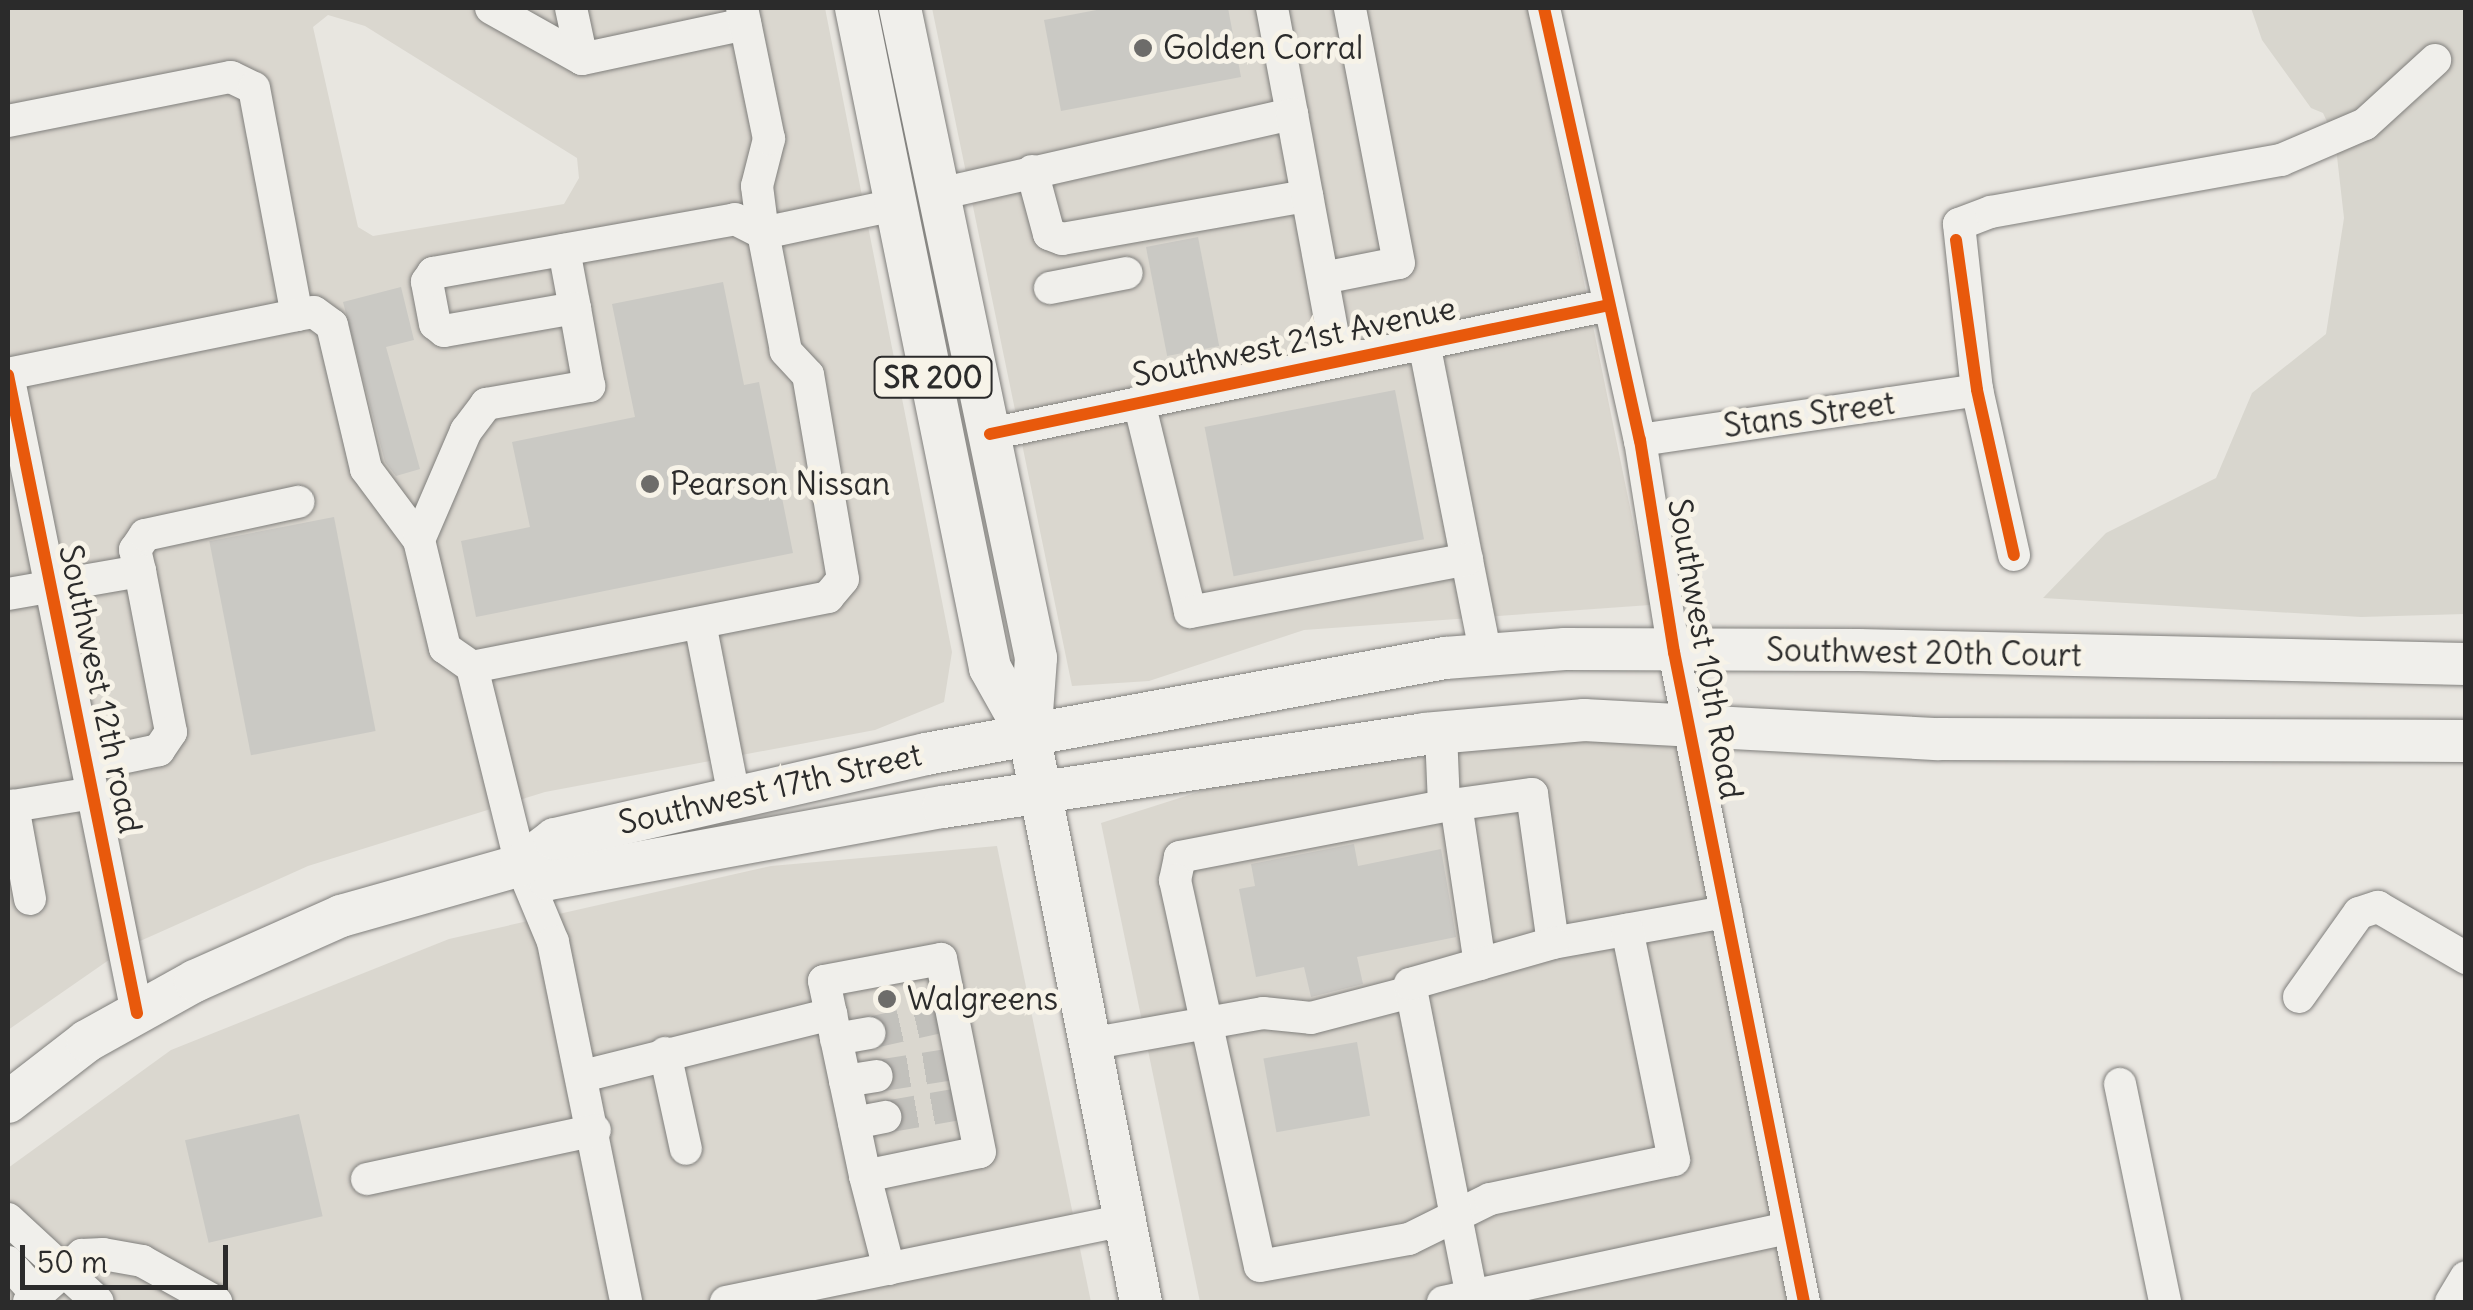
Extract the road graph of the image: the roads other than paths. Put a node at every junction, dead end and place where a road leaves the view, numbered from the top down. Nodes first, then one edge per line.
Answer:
1 (491, 8) edge
2 (570, 8) edge
3 (856, 8) edge
4 (900, 8) edge
5 (1272, 8) edge
6 (1350, 8) edge
7 (1544, 8) edge
8 (743, 16) edge
9 (582, 59) junction
10 (2435, 60) dead end
11 (1292, 114) junction
12 (8, 121) edge
13 (1032, 171) junction
14 (1308, 196) junction
15 (919, 199) junction
16 (763, 233) junction
17 (564, 250) junction
18 (1127, 273) dead end
19 (1323, 278) junction
20 (1050, 288) dead end
21 (1609, 305) junction
22 (575, 308) junction
23 (297, 315) junction
24 (1424, 343) junction
25 (1338, 361) junction
26 (8, 375) edge
27 (1977, 390) junction
28 (1139, 402) junction
29 (990, 434) junction
30 (1640, 440) junction
31 (298, 502) dead end
32 (419, 540) junction
33 (2014, 555) dead end
34 (1467, 559) junction
35 (140, 572) junction
36 (51, 586) junction
37 (8, 594) edge
38 (700, 622) junction
39 (1674, 652) junction
40 (1486, 655) junction
41 (2466, 664) edge
42 (472, 666) junction
43 (1689, 727) junction
44 (1440, 733) junction
45 (1030, 739) junction
46 (2466, 741) edge
47 (90, 779) junction
48 (10, 794) edge
49 (1039, 795) junction
50 (734, 796) junction
51 (1450, 805) junction
52 (521, 865) junction
53 (30, 899) dead end
54 (1726, 912) junction
55 (1627, 930) junction
56 (1554, 943) junction
57 (2466, 958) edge
58 (1480, 964) junction
59 (1412, 992) junction
60 (2299, 997) dead end
61 (137, 1013) junction
62 (1211, 1022) junction
63 (833, 1027) junction
64 (869, 1032) tunnel mouth
65 (1089, 1044) junction
66 (665, 1053) junction
67 (583, 1076) junction
68 (2120, 1084) dead end
69 (8, 1102) edge
70 (595, 1130) junction
71 (686, 1149) dead end
72 (865, 1176) junction
73 (367, 1179) dead end
74 (1456, 1218) junction
75 (8, 1220) edge
76 (1124, 1220) junction
77 (1789, 1228) junction
78 (8, 1262) edge
79 (889, 1269) junction
80 (2466, 1277) edge
81 (42, 1291) edge
82 (1456, 1300) edge
83 (98, 1302) edge
84 (216, 1302) edge
85 (626, 1302) edge
86 (726, 1302) edge
87 (1141, 1302) edge
88 (1804, 1302) edge
89 (2165, 1302) edge
90 (2451, 1302) edge

1 - 9 street
2 - 9 street
3 - 15 main road, SR 200
4 - 15 main road, SR 200
5 - 11 street
6 - 19 street
7 - 21 street, Southwest 10th Road
8 - 9 street
8 - 16 street
10 - 27 street
11 - 13 street
11 - 14 street
12 - 23 street
13 - 14 street
13 - 15 street
14 - 19 street
15 - 16 street
15 - 29 main road, SR 200
15 - 45 main road, SR 200
16 - 17 street
16 - 38 street
17 - 22 street
17 - 22 street
18 - 20 street
19 - 25 street
21 - 24 street, Southwest 21st Avenue
21 - 30 street, Southwest 10th Road
22 - 32 street
23 - 26 street
23 - 32 street
24 - 25 street, Southwest 21st Avenue
24 - 34 street
25 - 28 street, Southwest 21st Avenue
26 - 36 street, Southwest 12th road
27 - 30 street, Stans Street
27 - 33 street
28 - 29 street, Southwest 21st Avenue
28 - 34 street
29 - 45 main road, SR 200
30 - 39 street, Southwest 10th Road
31 - 35 street
32 - 42 street
34 - 40 street
35 - 36 street
35 - 47 street
36 - 37 street
36 - 47 street, Southwest 12th road
38 - 42 street
38 - 50 street
39 - 40 main road, Southwest 20th Court
39 - 41 main road, Southwest 20th Court
39 - 43 street, Southwest 10th Road
40 - 45 main road, Southwest 20th Court
42 - 52 street
43 - 44 main road
43 - 46 main road
43 - 54 street, Southwest 10th Road
44 - 49 main road
44 - 51 street
45 - 49 main road, SR 200
45 - 50 main road, Southwest 17th Street
47 - 48 street
47 - 61 street, Southwest 12th road
48 - 53 street
49 - 52 main road, Southwest 17th Street
49 - 65 main road, SR 200
50 - 52 main road, Southwest 17th Street
51 - 56 street
51 - 58 street
51 - 62 street
52 - 61 main road, Southwest 17th Street
52 - 67 street
54 - 55 street
54 - 77 street, Southwest 10th Road
55 - 56 street
55 - 74 street
56 - 58 street
57 - 60 street
58 - 59 street
59 - 62 street
59 - 74 street
61 - 69 main road, Southwest 17th Street
62 - 65 street
62 - 74 street
63 - 64 street
63 - 66 street
63 - 72 street
63 - 72 street
65 - 76 main road, SR 200
66 - 67 street
66 - 71 street
67 - 70 street
68 - 89 street
70 - 73 street
70 - 85 street
72 - 79 street
74 - 82 street
75 - 81 street
76 - 79 street
76 - 87 main road, SR 200
77 - 82 street
77 - 88 street, Southwest 10th Road
78 - 81 street
79 - 86 street
80 - 90 street
81 - 83 street
81 - 84 street

